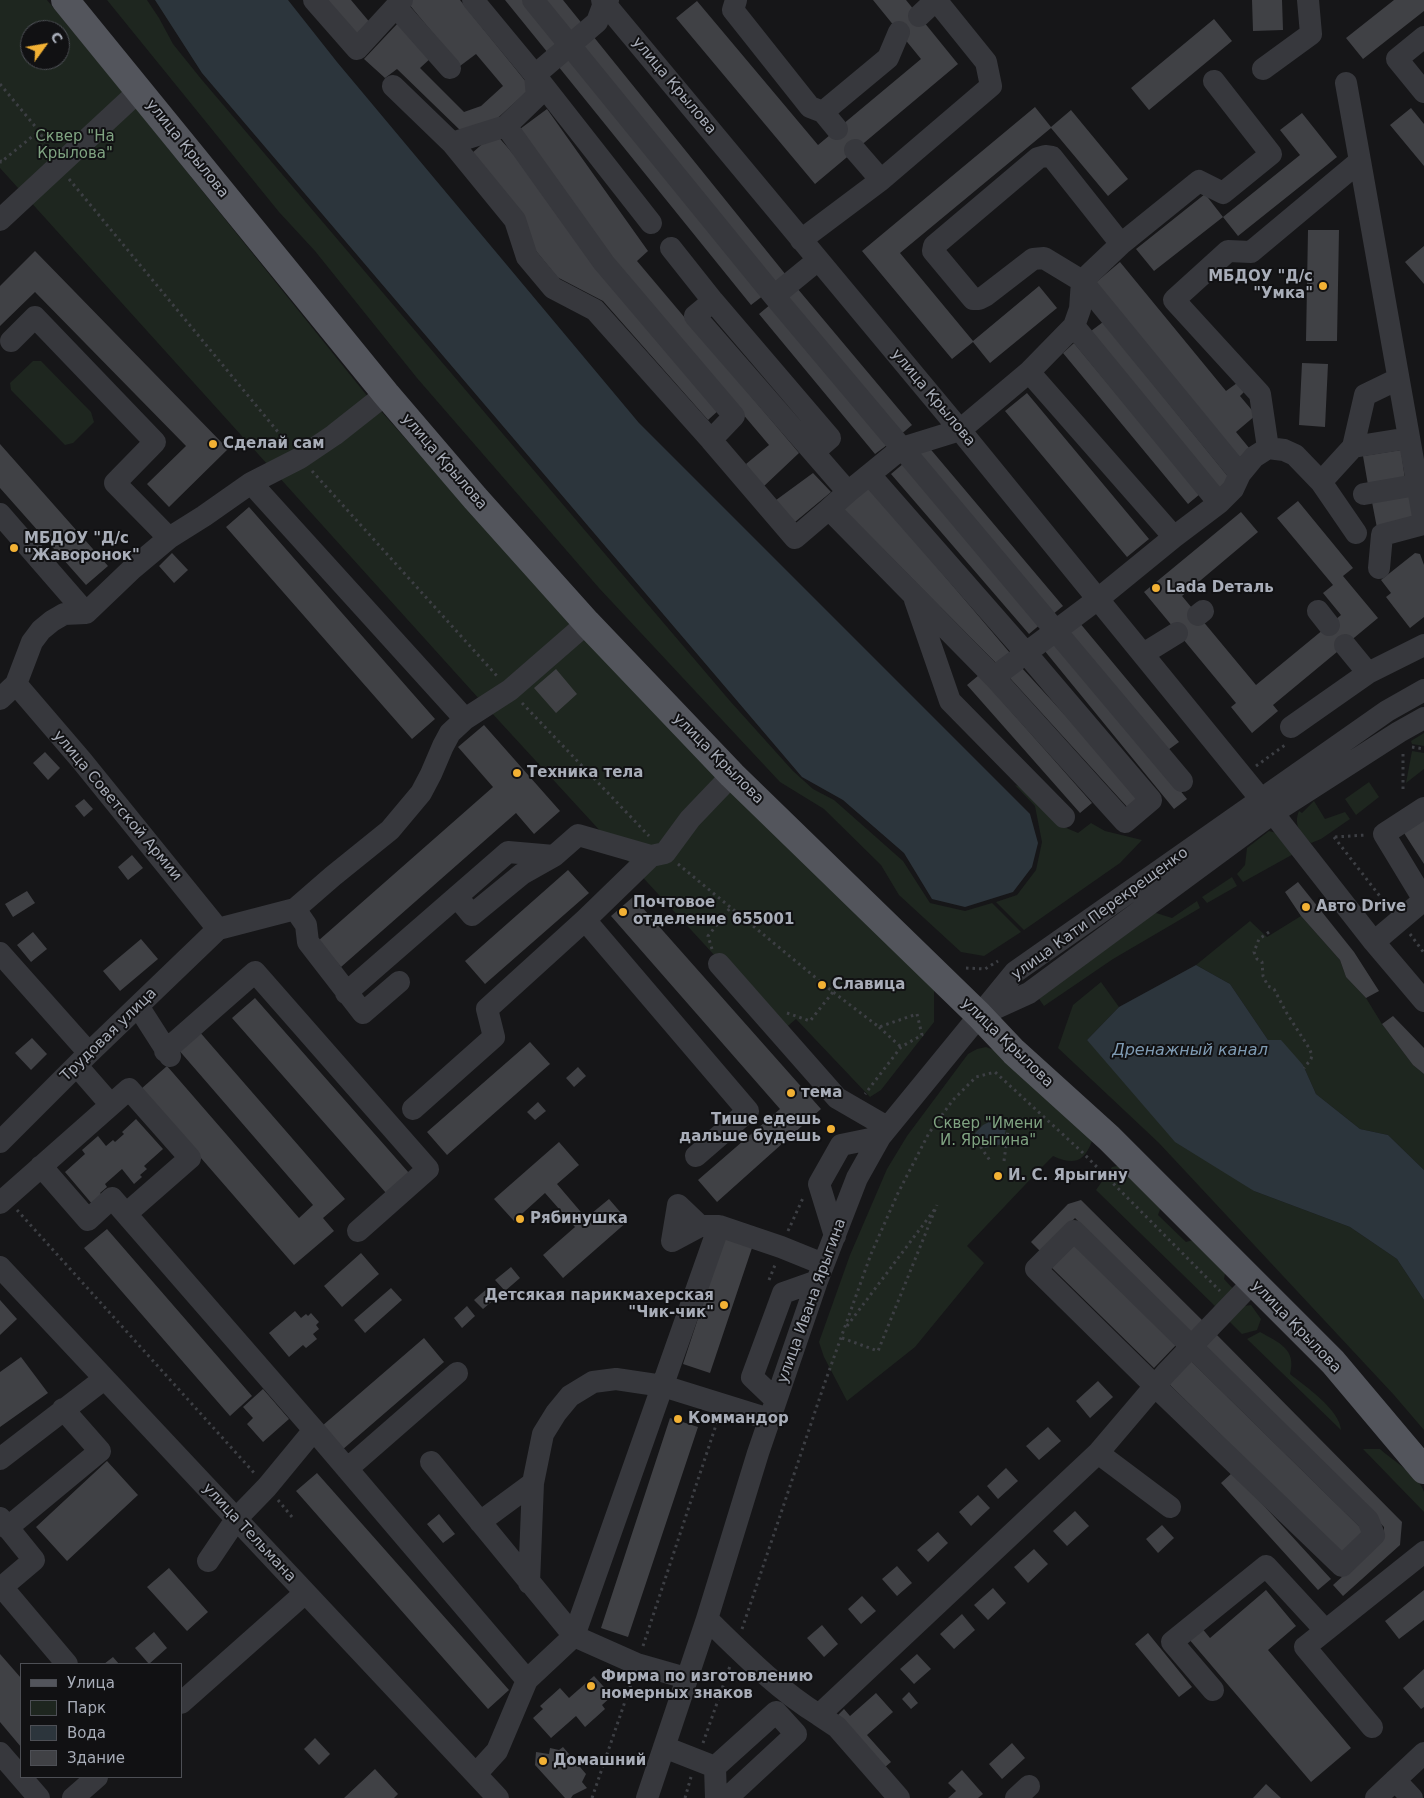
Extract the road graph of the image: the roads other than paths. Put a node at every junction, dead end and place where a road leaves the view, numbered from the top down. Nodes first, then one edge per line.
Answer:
1 (65, 0) edge
2 (314, 0) edge
3 (473, 0) edge
4 (533, 0) edge
5 (736, 0) edge
6 (936, 0) edge
7 (1308, 0) edge
8 (605, 1) edge
9 (399, 3) edge
10 (919, 16) dead end
11 (899, 32) dead end
12 (1424, 37) edge
13 (570, 46) junction
14 (450, 68) dead end
15 (1263, 69) dead end
16 (535, 75) junction
17 (1214, 81) dead end
18 (1346, 83) dead end
19 (393, 86) dead end
20 (140, 90) junction
21 (1424, 92) edge
22 (506, 126) junction
23 (452, 143) junction
24 (855, 150) dead end
25 (1360, 161) junction
26 (881, 180) junction
27 (0, 220) edge
28 (651, 223) dead end
29 (801, 240) junction
30 (1121, 244) junction
31 (671, 248) dead end
32 (818, 260) junction
33 (1082, 281) junction
34 (774, 296) junction
35 (1074, 326) junction
36 (11, 341) dead end
37 (1029, 372) junction
38 (1398, 379) junction
39 (386, 394) junction
40 (960, 430) junction
41 (1409, 438) junction
42 (711, 440) junction
43 (1353, 447) junction
44 (902, 448) junction
45 (1268, 448) junction
46 (1240, 474) junction
47 (870, 475) junction
48 (1321, 482) junction
49 (251, 483) junction
50 (1416, 485) junction
51 (848, 492) junction
52 (1364, 494) dead end
53 (1219, 503) junction
54 (829, 509) junction
55 (0, 514) edge
56 (1424, 523) edge
57 (1356, 533) dead end
58 (1174, 537) junction
59 (169, 538) junction
60 (1379, 568) dead end
61 (913, 594) junction
62 (1098, 599) junction
63 (86, 612) junction
64 (587, 623) junction
65 (1055, 630) junction
66 (1177, 633) dead end
67 (1345, 645) dead end
68 (1424, 645) edge
69 (1026, 652) junction
70 (1143, 654) junction
71 (1368, 674) junction
72 (994, 677) junction
73 (16, 684) junction
74 (1424, 690) edge
75 (0, 700) edge
76 (1424, 718) edge
77 (465, 719) junction
78 (1291, 728) dead end
79 (732, 775) junction
80 (1182, 781) dead end
81 (1267, 806) junction
82 (1424, 808) edge
83 (1064, 817) dead end
84 (658, 854) junction
85 (295, 909) junction
86 (584, 920) junction
87 (218, 929) junction
88 (1374, 942) junction
89 (0, 953) edge
90 (719, 964) dead end
91 (400, 982) dead end
92 (346, 993) junction
93 (1424, 1001) edge
94 (138, 1006) junction
95 (979, 1015) junction
96 (83, 1059) junction
97 (111, 1105) junction
98 (414, 1110) dead end
99 (883, 1132) junction
100 (0, 1142) edge
101 (696, 1156) dead end
102 (41, 1166) junction
103 (3, 1200) edge
104 (126, 1214) junction
105 (358, 1230) dead end
106 (834, 1236) junction
107 (0, 1267) edge
108 (820, 1272) junction
109 (1254, 1282) junction
110 (1192, 1346) junction
111 (457, 1373) dead end
112 (104, 1379) junction
113 (663, 1386) junction
114 (1155, 1386) junction
115 (63, 1409) junction
116 (773, 1409) junction
117 (314, 1430) junction
118 (1098, 1453) junction
119 (0, 1459) edge
120 (431, 1462) dead end
121 (347, 1469) junction
122 (1424, 1470) edge
123 (533, 1483) junction
124 (1170, 1507) dead end
125 (237, 1518) junction
126 (480, 1522) junction
127 (4, 1523) edge
128 (1424, 1552) edge
129 (208, 1561) dead end
130 (529, 1583) junction
131 (305, 1593) junction
132 (707, 1619) junction
133 (1325, 1630) junction
134 (574, 1636) junction
135 (66, 1663) edge
136 (686, 1678) junction
137 (527, 1680) junction
138 (1213, 1690) dead end
139 (182, 1702) edge
140 (819, 1715) junction
141 (1372, 1727) dead end
142 (664, 1747) junction
143 (1424, 1752) edge
144 (0, 1753) edge
145 (706, 1763) junction
146 (476, 1774) junction
147 (20, 1776) edge
148 (22, 1778) edge
149 (96, 1778) edge
150 (1395, 1780) junction
151 (39, 1798) edge
152 (73, 1798) edge
153 (498, 1798) edge
154 (647, 1798) edge
155 (716, 1798) edge
156 (727, 1798) edge
157 (899, 1798) edge
158 (1376, 1798) edge
159 (1412, 1798) edge

1 - 20 main road, улица Крылова
2 - 9 street
3 - 16 street
4 - 13 street
5 - 11 street
6 - 10 street
6 - 26 street
7 - 15 street
8 - 13 street
8 - 29 street, улица Крылова
9 - 14 street
12 - 21 street
13 - 16 street
13 - 34 street
16 - 22 street
16 - 28 street
17 - 30 street
18 - 25 street
19 - 23 street
20 - 27 street
20 - 39 main road, улица Крылова
22 - 23 street
22 - 42 street
23 - 42 street
24 - 26 street
25 - 38 street
25 - 45 street
26 - 29 street
29 - 32 street, улица Крылова
30 - 33 street
30 - 33 street
31 - 51 street
32 - 34 street
32 - 40 street, улица Крылова
33 - 35 street
33 - 46 street
34 - 44 street
35 - 37 street
35 - 53 street
36 - 59 street
37 - 40 street
37 - 58 street
38 - 41 street
38 - 43 street
39 - 49 street
39 - 64 main road, улица Крылова
40 - 44 street
40 - 62 street, улица Крылова
41 - 43 street
41 - 50 street
42 - 54 street
43 - 48 street
44 - 47 street
44 - 65 street
45 - 46 street
45 - 48 street
46 - 53 street
47 - 51 street
47 - 69 street
48 - 57 street
49 - 59 street
49 - 77 street
50 - 52 street
50 - 56 street
51 - 54 street
53 - 58 street
54 - 61 street
55 - 63 street
56 - 60 street
58 - 62 street
59 - 63 street
61 - 72 street
61 - 83 street
62 - 65 street
62 - 70 street, улица Крылова
63 - 73 street
64 - 77 street
64 - 79 main road, улица Крылова
65 - 69 street
65 - 80 street
66 - 70 street
67 - 71 street
68 - 71 street
69 - 72 street
69 - 72 street
70 - 81 street, улица Крылова
71 - 78 street
73 - 75 street
73 - 87 street, улица Советской Армии
74 - 81 street, улица Кати Перекрещенко
76 - 81 street, улица Кати Перекрещенко
77 - 85 street
79 - 84 street
79 - 95 main road, улица Крылова
81 - 88 street, улица Крылова
81 - 95 street, улица Кати Перекрещенко
82 - 88 street
84 - 86 street
84 - 92 street
85 - 87 street
85 - 92 street
86 - 98 street
86 - 101 street
87 - 94 street, Трудовая улица
88 - 93 street, улица Крылова
89 - 96 street
90 - 99 street
91 - 92 street
94 - 96 street, Трудовая улица
94 - 105 street
95 - 99 street, улица Ивана Ярыгина
95 - 109 main road, улица Крылова
96 - 97 street
96 - 100 street, Трудовая улица
97 - 102 street
97 - 104 street
99 - 106 street, улица Ивана Ярыгина
99 - 106 street
102 - 103 street
102 - 104 street
104 - 117 street
106 - 108 street, улица Ивана Ярыгина
107 - 112 street, улица Тельмана
108 - 113 street
108 - 116 street, улица Ивана Ярыгина
108 - 116 street
109 - 110 street
109 - 122 main road, улица Крылова
110 - 114 street
110 - 114 street
110 - 114 street
111 - 121 street
112 - 115 street
112 - 125 street, улица Тельмана
113 - 116 street
113 - 123 street
113 - 134 street
114 - 118 street
115 - 119 street
115 - 127 street
116 - 132 street, улица Ивана Ярыгина
117 - 121 street
117 - 125 street
118 - 124 street
118 - 140 street
120 - 126 street
121 - 137 street
123 - 126 street
123 - 130 street
125 - 129 street
125 - 131 street, улица Тельмана
126 - 130 street
127 - 135 street
128 - 133 street
130 - 134 street
131 - 139 street
131 - 146 street, улица Тельмана
132 - 136 street, улица Ивана Ярыгина
132 - 140 street
133 - 138 street
133 - 141 street
134 - 136 street
134 - 137 street
136 - 142 street, улица Ивана Ярыгина
137 - 146 street
140 - 157 street
142 - 145 street
142 - 154 street, улица Ивана Ярыгина
143 - 150 street
144 - 147 street
145 - 155 street
145 - 156 street
146 - 153 street, улица Тельмана
148 - 151 street
149 - 152 street
150 - 158 street
150 - 159 street

